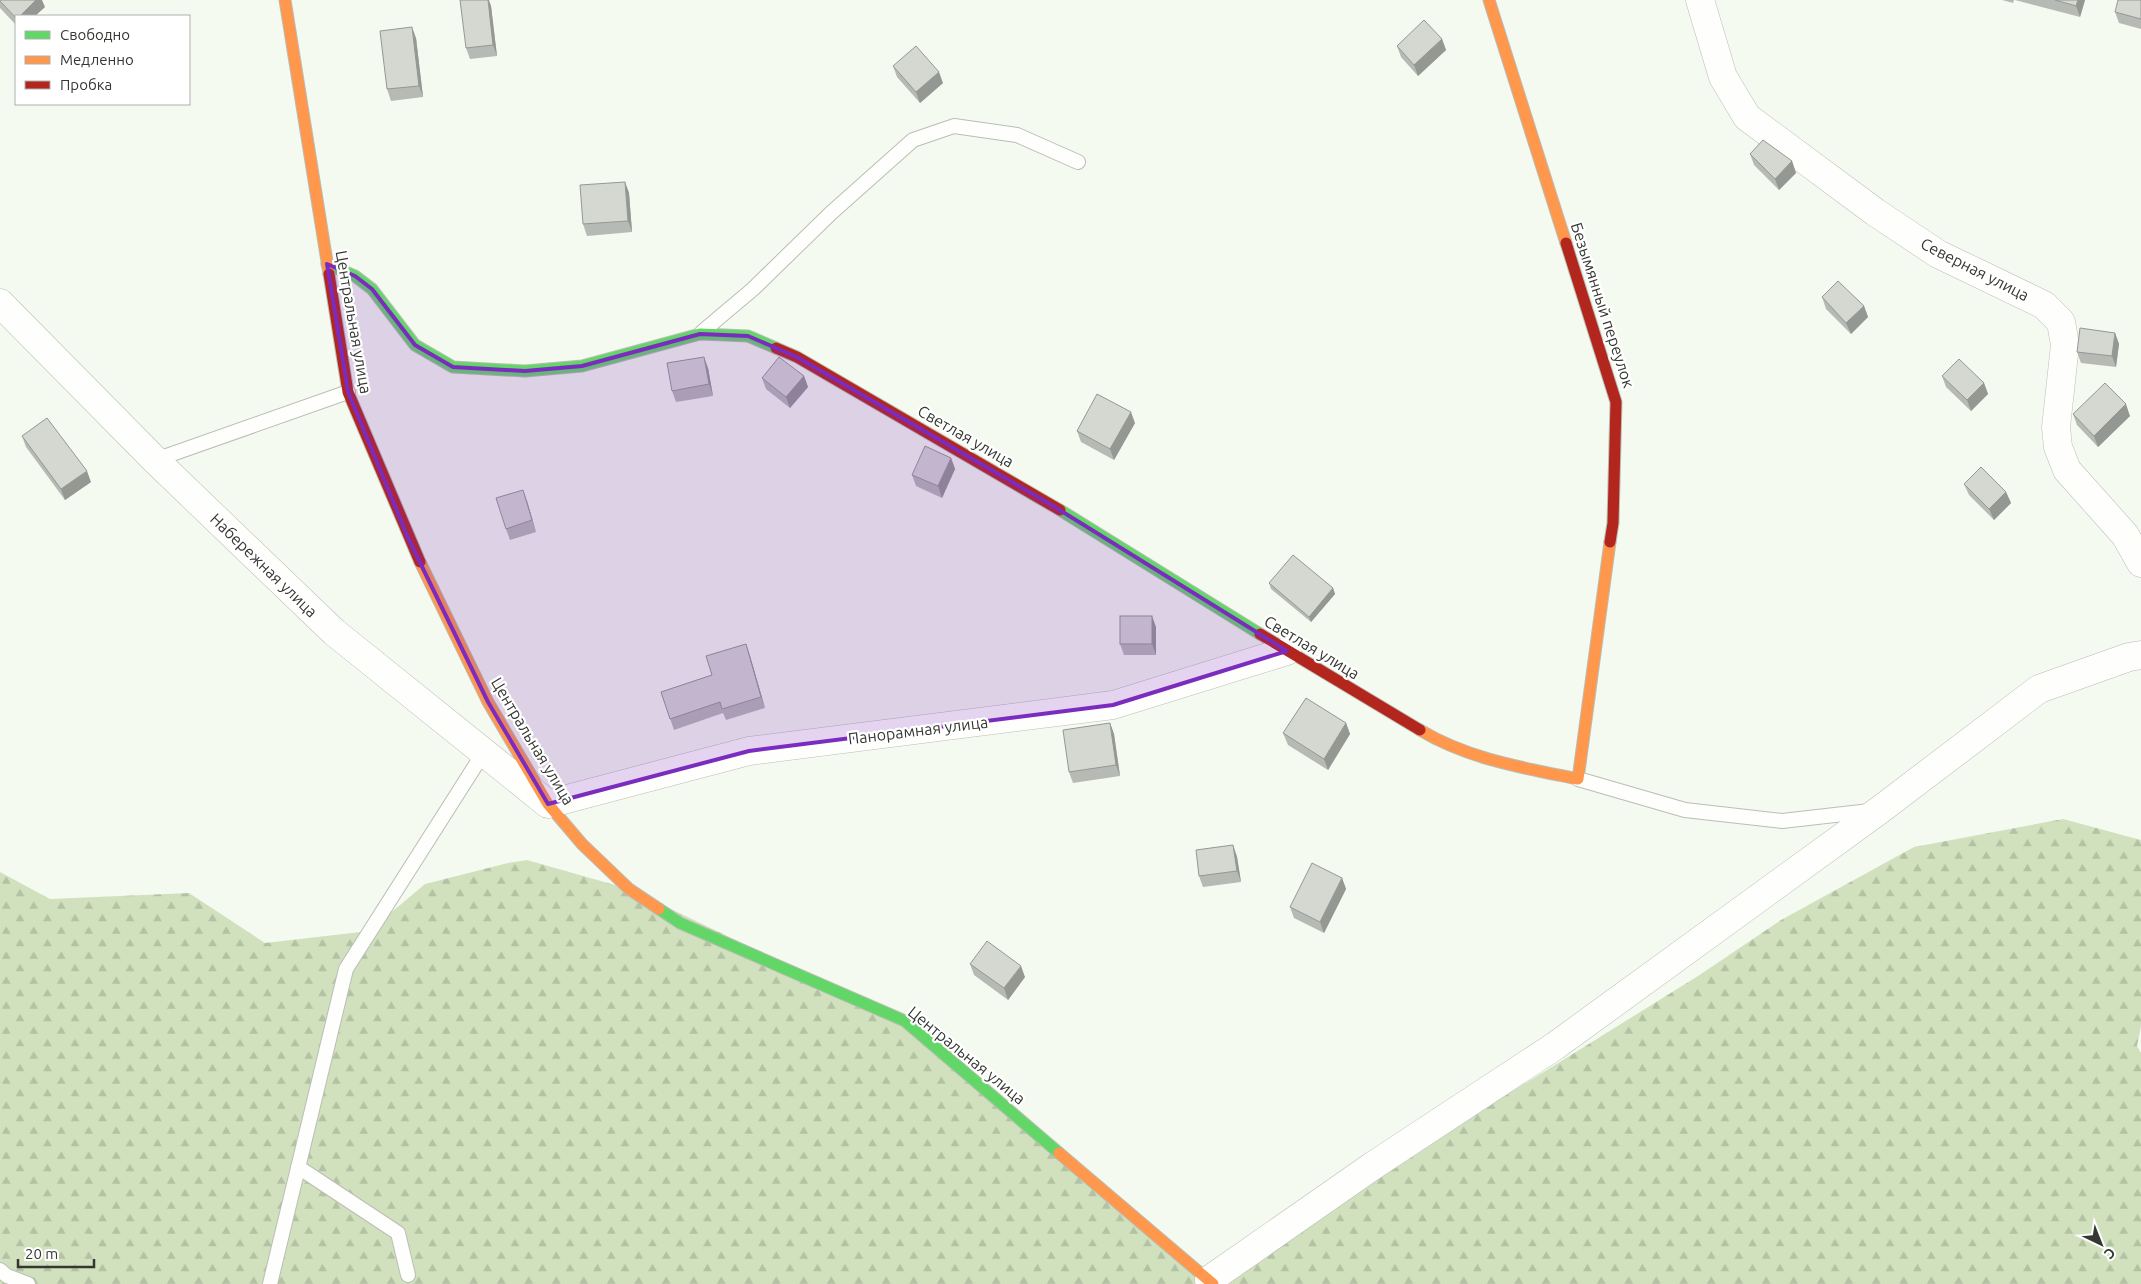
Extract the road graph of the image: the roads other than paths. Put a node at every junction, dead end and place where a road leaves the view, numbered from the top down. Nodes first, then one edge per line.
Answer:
1 (285, 0) edge
2 (1489, 0) edge
3 (1700, 0) edge
4 (1078, 162) dead end
5 (327, 264) junction
6 (0, 303) edge
7 (700, 334) junction
8 (348, 392) junction
9 (155, 460) junction
10 (2141, 563) edge
11 (1287, 651) junction
12 (2141, 655) edge
13 (484, 752) junction
14 (1578, 779) junction
15 (548, 804) junction
16 (1880, 809) junction
17 (298, 1167) junction
18 (0, 1270) edge
19 (408, 1274) dead end
20 (1211, 1282) edge
21 (28, 1284) edge
22 (270, 1284) edge

1 - 5 street, Центральная улица
2 - 14 street, Безымянный переулок
3 - 10 street, Северная улица
4 - 7 lane
5 - 7 street, Светлая улица
5 - 8 street, Центральная улица
6 - 9 street, Набережная улица
7 - 11 street, Светлая улица
8 - 9 lane
8 - 15 street, Центральная улица
9 - 13 street, Набережная улица
11 - 14 street, Светлая улица
11 - 15 street, Панорамная улица
12 - 16 street
13 - 15 street, Набережная улица
13 - 17 lane
14 - 16 lane
15 - 20 street, Центральная улица
16 - 20 street
17 - 19 lane
17 - 22 lane
18 - 21 lane

